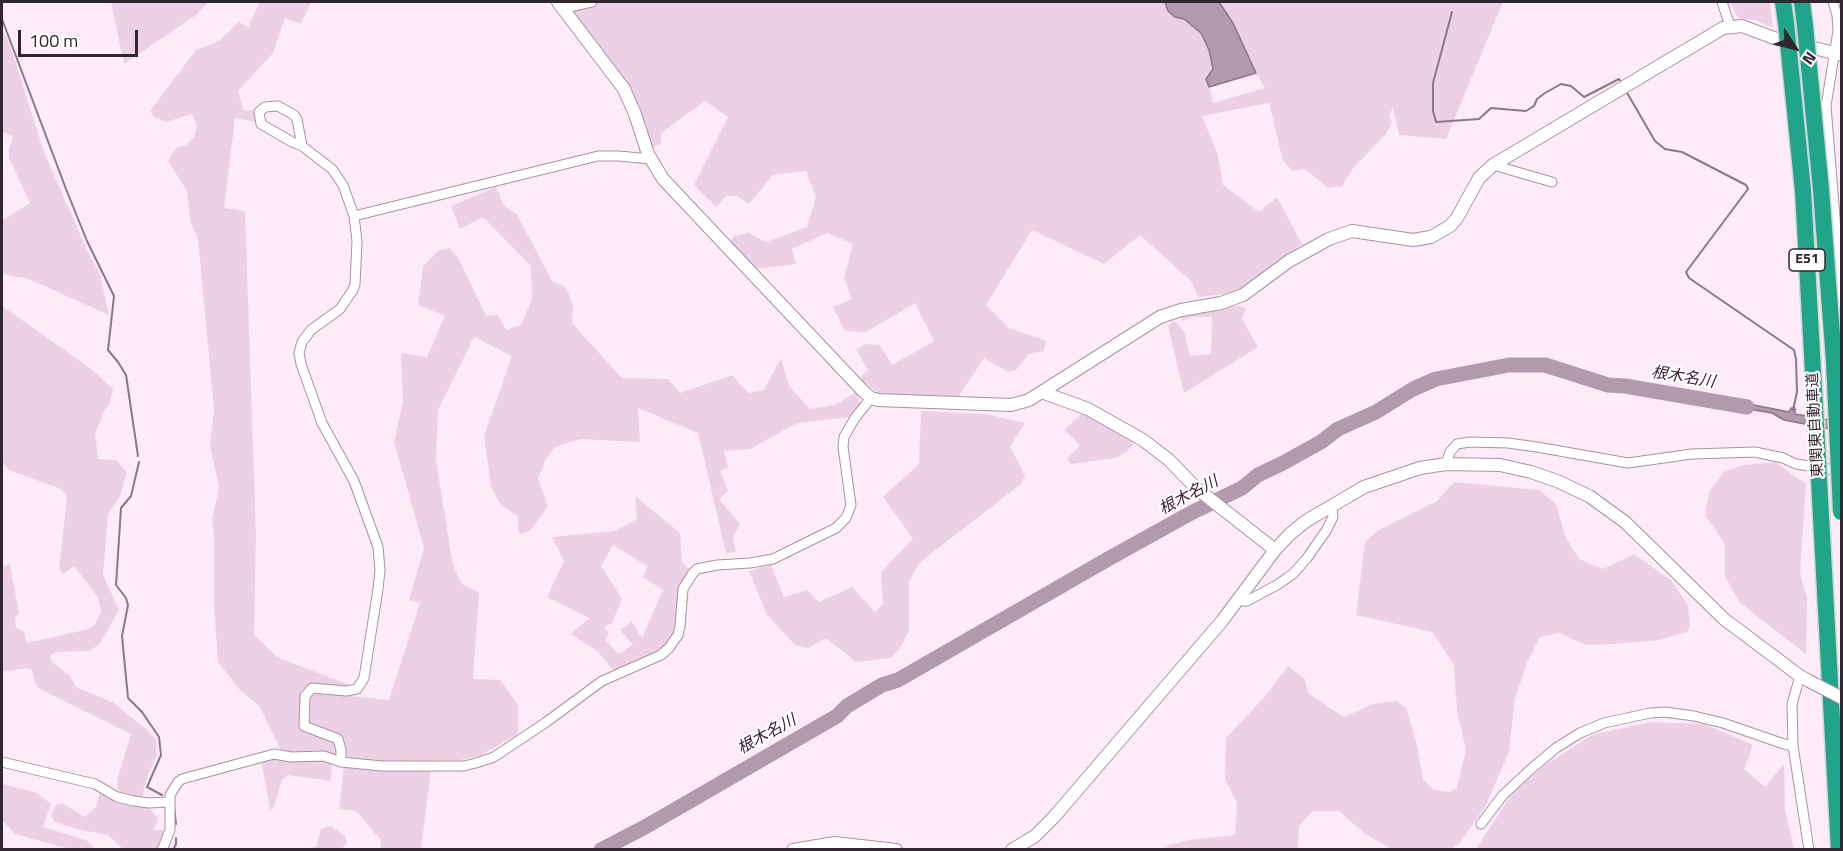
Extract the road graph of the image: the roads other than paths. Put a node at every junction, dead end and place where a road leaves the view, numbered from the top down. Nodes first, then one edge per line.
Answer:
1 (592, 2) edge
2 (1722, 2) edge
3 (1784, 2) edge
4 (1802, 2) edge
5 (1833, 2) edge
6 (561, 5) edge
7 (1730, 26) junction
8 (1838, 54) edge
9 (302, 146) junction
10 (650, 159) junction
11 (1493, 165) junction
12 (1552, 183) dead end
13 (354, 216) junction
14 (1842, 304) edge
15 (1044, 393) junction
16 (871, 398) junction
17 (1446, 464) junction
18 (1842, 471) edge
19 (1332, 506) junction
20 (1842, 512) edge
21 (1275, 550) junction
22 (1238, 601) junction
23 (1804, 678) junction
24 (1842, 698) edge
25 (1793, 746) junction
26 (2, 762) edge
27 (341, 762) junction
28 (168, 802) junction
29 (1481, 824) dead end
30 (162, 849) edge
31 (793, 849) edge
32 (896, 849) edge
33 (1012, 849) edge
34 (1809, 849) edge
35 (1839, 849) edge

1 - 6 street
2 - 7 street
3 - 35 highway, 東関東自動車道 / E51, bridge
4 - 20 highway, 東関東自動車道 / E51, bridge
5 - 8 street
6 - 10 street
7 - 8 street
7 - 11 street
8 - 14 street
9 - 9 street
9 - 13 street
10 - 13 street
10 - 16 street
11 - 12 street
11 - 15 street
13 - 27 street
15 - 16 street
15 - 21 street
16 - 27 street
17 - 18 street
17 - 19 street
17 - 23 street
19 - 21 street
19 - 22 street
21 - 22 street
22 - 33 street
23 - 24 street, bridge
23 - 25 street
25 - 29 street
25 - 34 street
26 - 28 street
27 - 28 street
28 - 30 street
31 - 32 street

